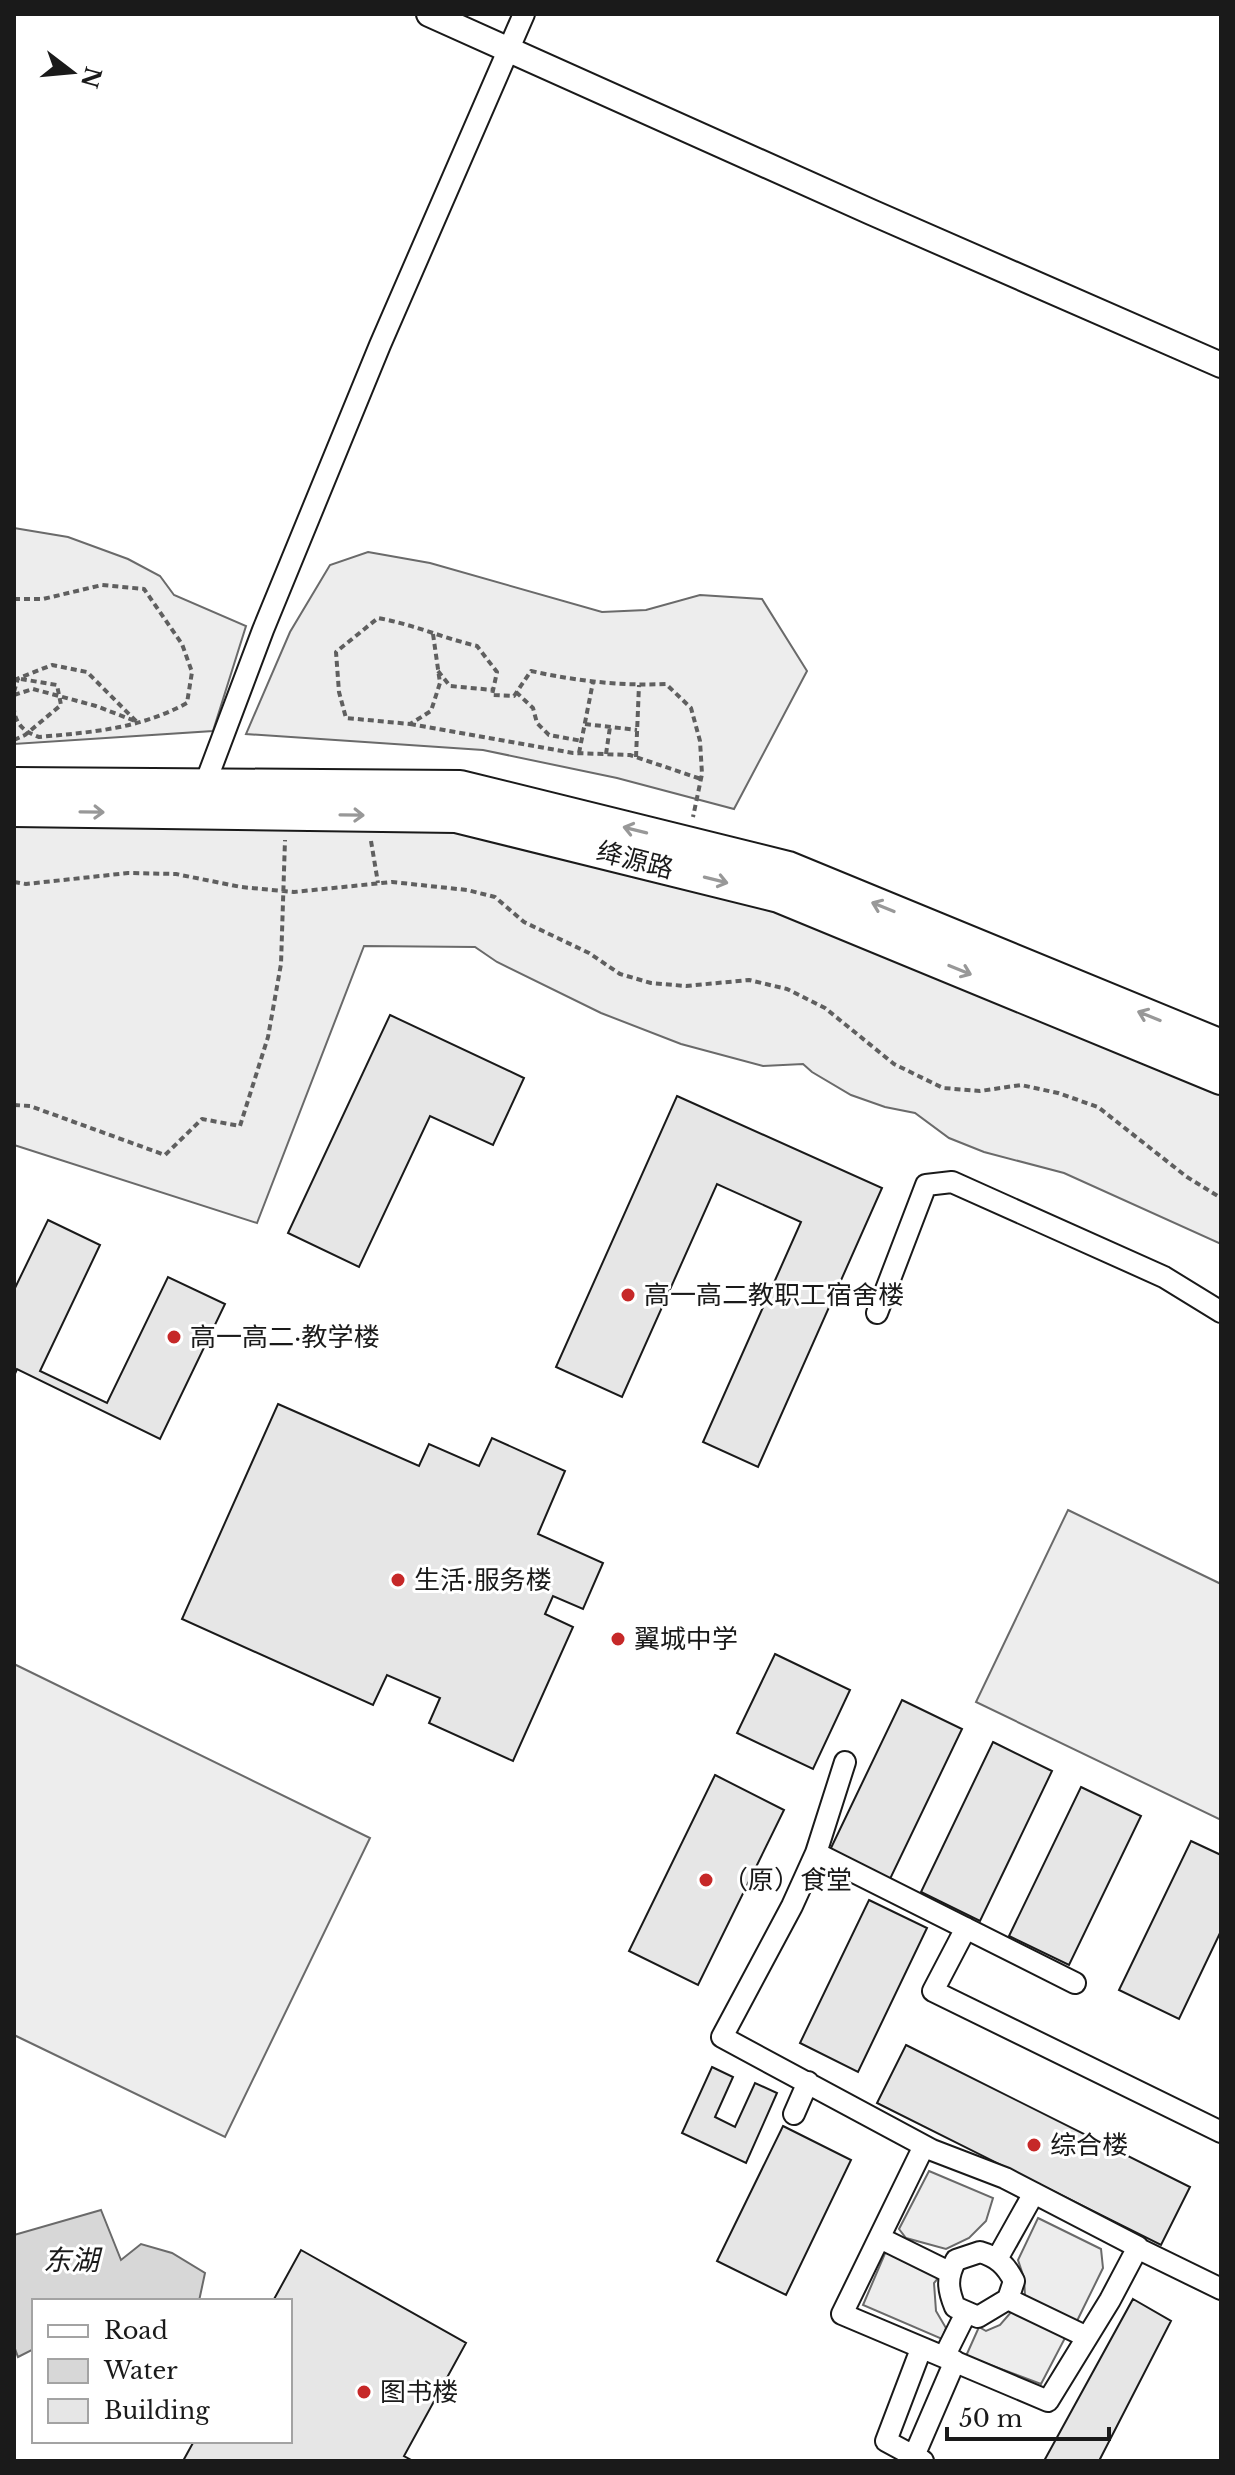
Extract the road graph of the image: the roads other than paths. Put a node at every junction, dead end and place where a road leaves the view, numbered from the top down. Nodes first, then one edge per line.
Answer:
1 (429, 14) edge
2 (524, 14) edge
3 (507, 49) junction
4 (1221, 365) edge
5 (14, 784) edge
6 (205, 784) junction
7 (14, 810) edge
8 (1221, 1046) edge
9 (1221, 1078) edge
10 (1221, 1312) edge
11 (877, 1313) dead end
12 (845, 1762) dead end
13 (816, 1853) junction
14 (966, 1928) junction
15 (1075, 1983) dead end
16 (808, 2082) junction
17 (794, 2114) dead end
18 (1221, 2132) edge
19 (924, 2146) junction
20 (1034, 2193) junction
21 (880, 2238) junction
22 (1137, 2248) junction
23 (997, 2259) junction
24 (949, 2272) junction
25 (1221, 2289) edge
26 (1008, 2299) junction
27 (966, 2313) junction
28 (1087, 2337) junction
29 (921, 2349) junction
30 (950, 2359) junction
31 (918, 2459) edge

1 - 3 street
2 - 3 street
3 - 4 street
3 - 6 street
5 - 6 highway, 绛源路
8 -> 6 highway, 绛源路
7 -> 9 highway, 绛源路
10 - 11 street
12 - 13 street
13 - 14 street
13 - 16 street
14 - 15 street
14 - 18 street
16 - 17 street
16 - 19 street
19 - 20 street
19 - 21 street
20 - 22 street
20 - 23 street
21 - 24 street
21 - 29 street
22 - 25 street
22 - 28 street
23 - 24 street
23 - 26 street
24 - 27 street
26 - 27 street
26 - 28 street
27 - 30 street
28 - 30 street
29 - 30 street
29 - 31 street
30 - 31 street

